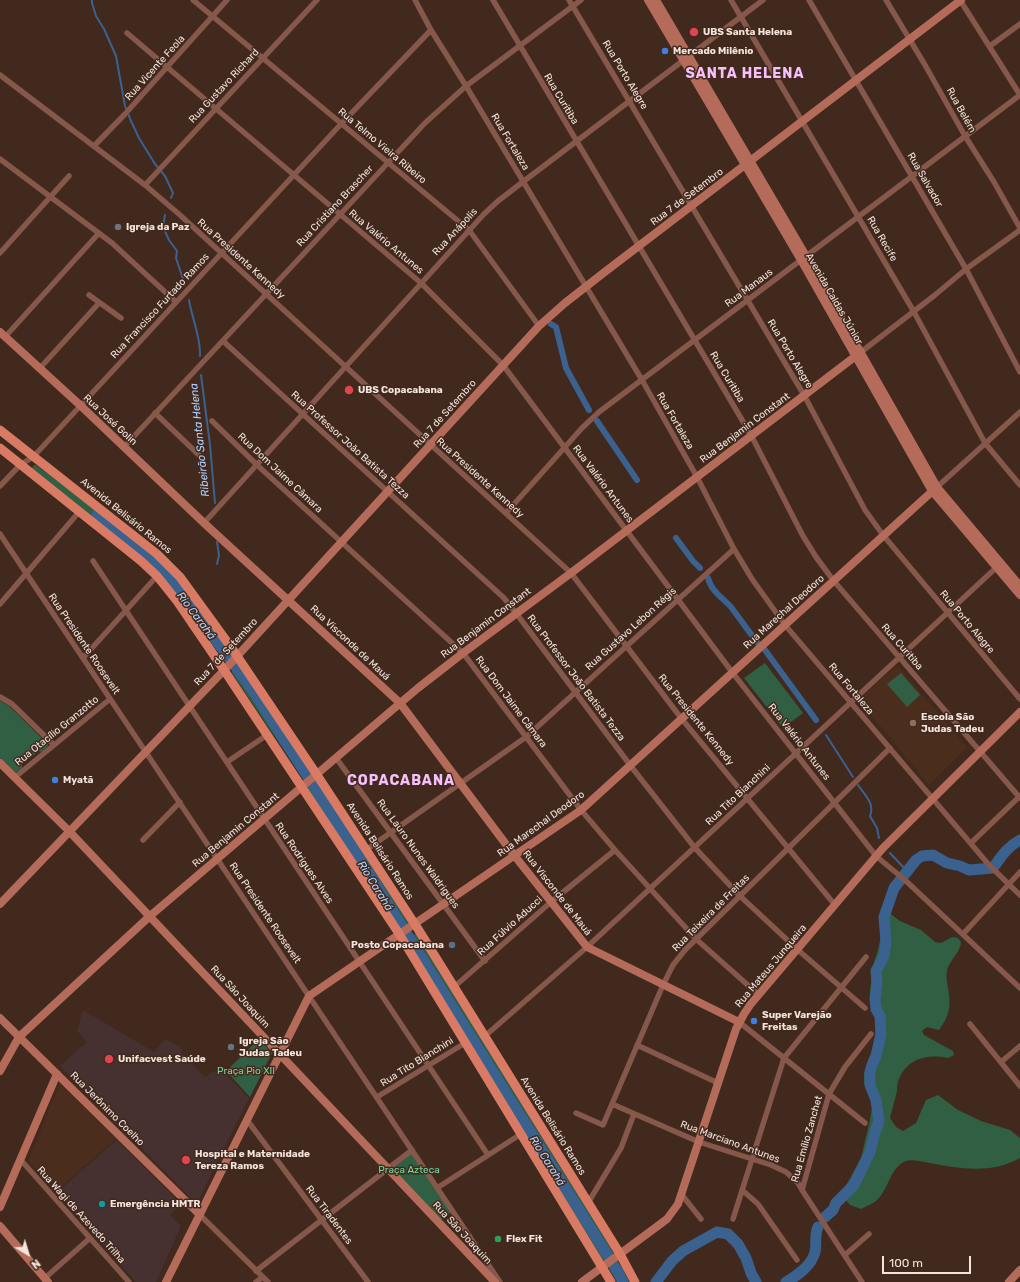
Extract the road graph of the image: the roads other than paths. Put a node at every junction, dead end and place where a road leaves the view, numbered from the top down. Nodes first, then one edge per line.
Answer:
1 (193, 0) edge
2 (227, 0) edge
3 (317, 0) edge
4 (415, 0) edge
5 (492, 0) edge
6 (570, 0) edge
7 (581, 0) edge
8 (648, 0) edge
9 (656, 0) edge
10 (731, 0) edge
11 (762, 0) edge
12 (809, 0) edge
13 (886, 0) edge
14 (961, 0) edge
15 (573, 6) junction
16 (212, 16) junction
17 (741, 16) junction
18 (1020, 24) edge
19 (431, 30) junction
20 (128, 33) dead end
21 (910, 39) junction
22 (520, 46) junction
23 (990, 46) junction
24 (262, 58) junction
25 (686, 58) junction
26 (167, 67) junction
27 (0, 75) edge
28 (856, 80) junction
29 (466, 86) junction
30 (1020, 95) edge
31 (630, 101) junction
32 (215, 108) junction
33 (802, 121) junction
34 (341, 124) junction
35 (965, 136) junction
36 (576, 142) junction
37 (94, 146) junction
38 (0, 159) edge
39 (388, 163) junction
40 (748, 163) junction
41 (293, 175) junction
42 (69, 176) dead end
43 (912, 176) junction
44 (524, 181) junction
45 (145, 185) junction
46 (51, 196) junction
47 (692, 206) junction
48 (340, 214) junction
49 (859, 216) junction
50 (1020, 229) edge
51 (469, 230) junction
52 (99, 233) junction
53 (638, 246) junction
54 (0, 253) edge
55 (221, 253) junction
56 (803, 258) junction
57 (966, 269) junction
58 (421, 283) junction
59 (586, 286) junction
60 (266, 294) junction
61 (89, 295) dead end
62 (748, 300) junction
63 (176, 302) junction
64 (99, 303) junction
65 (914, 312) junction
66 (121, 318) dead end
67 (539, 326) junction
68 (3, 334) edge
69 (695, 340) junction
70 (223, 341) junction
71 (858, 354) junction
72 (502, 365) junction
73 (346, 367) junction
74 (40, 368) junction
75 (1020, 372) edge
76 (642, 380) junction
77 (804, 395) junction
78 (80, 406) junction
79 (1020, 412) edge
80 (155, 413) junction
81 (303, 414) junction
82 (212, 421) dead end
83 (0, 430) edge
84 (751, 435) junction
85 (985, 443) junction
86 (430, 444) junction
87 (124, 447) junction
88 (0, 448) edge
89 (564, 448) junction
90 (33, 457) junction
91 (201, 457) dead end
92 (20, 465) junction
93 (257, 465) junction
94 (697, 477) junction
95 (1020, 485) edge
96 (0, 486) edge
97 (934, 489) junction
98 (388, 491) junction
99 (79, 512) junction
100 (506, 513) junction
101 (204, 523) junction
102 (626, 530) junction
103 (0, 534) edge
104 (883, 535) junction
105 (341, 542) junction
106 (734, 549) junction
107 (93, 561) dead end
108 (999, 565) junction
109 (571, 573) junction
110 (27, 574) junction
111 (157, 576) junction
112 (833, 580) junction
113 (1020, 586) edge
114 (1020, 596) edge
115 (678, 599) junction
116 (288, 600) junction
117 (0, 604) edge
118 (126, 610) junction
119 (516, 613) junction
120 (948, 613) junction
121 (784, 625) junction
122 (626, 646) junction
123 (463, 653) junction
124 (83, 658) junction
125 (899, 658) junction
126 (231, 662) junction
127 (732, 672) junction
128 (575, 692) junction
129 (0, 697) edge
130 (110, 698) junction
131 (1020, 699) edge
132 (851, 702) junction
133 (400, 703) junction
134 (189, 706) junction
135 (1020, 712) edge
136 (682, 718) junction
137 (267, 735) junction
138 (526, 737) junction
139 (54, 745) junction
140 (890, 748) junction
141 (146, 752) junction
142 (980, 752) junction
143 (796, 753) junction
144 (336, 758) junction
145 (227, 762) junction
146 (0, 763) edge
147 (630, 765) junction
148 (316, 776) junction
149 (14, 778) junction
150 (460, 783) junction
151 (304, 786) junction
152 (1020, 797) edge
153 (747, 798) junction
154 (933, 798) junction
155 (180, 802) junction
156 (834, 802) junction
157 (581, 810) junction
158 (264, 819) junction
159 (69, 831) junction
160 (391, 833) junction
161 (143, 840) dead end
162 (971, 843) junction
163 (695, 848) junction
164 (788, 848) junction
165 (366, 850) junction
166 (615, 850) junction
167 (514, 855) junction
168 (876, 856) junction
169 (218, 859) junction
170 (1020, 872) edge
171 (1009, 884) junction
172 (650, 889) junction
173 (740, 896) junction
174 (1020, 896) edge
175 (551, 902) junction
176 (0, 904) edge
177 (443, 904) junction
178 (835, 905) junction
179 (150, 916) junction
180 (413, 925) junction
181 (400, 933) junction
182 (962, 934) junction
183 (696, 939) junction
184 (587, 947) junction
185 (798, 950) junction
186 (866, 957) dead end
187 (485, 960) junction
188 (359, 962) junction
189 (663, 985) junction
190 (1019, 985) edge
191 (454, 987) junction
192 (841, 988) junction
193 (309, 996) junction
194 (758, 996) junction
195 (865, 1008) dead end
196 (0, 1018) edge
197 (739, 1022) junction
198 (970, 1024) dead end
199 (871, 1034) dead end
200 (485, 1036) junction
201 (19, 1037) junction
202 (466, 1043) junction
203 (637, 1045) junction
204 (1020, 1046) edge
205 (280, 1054) junction
206 (784, 1058) junction
207 (1001, 1062) junction
208 (428, 1066) junction
209 (0, 1071) edge
210 (57, 1074) junction
211 (718, 1083) junction
212 (1020, 1086) edge
213 (829, 1094) junction
214 (377, 1097) junction
215 (612, 1104) junction
216 (576, 1113) dead end
217 (634, 1114) junction
218 (247, 1120) junction
219 (865, 1123) dead end
220 (521, 1134) junction
221 (699, 1142) junction
222 (412, 1150) junction
223 (488, 1155) junction
224 (752, 1158) junction
225 (20, 1159) junction
226 (388, 1169) junction
227 (438, 1188) junction
228 (742, 1190) junction
229 (802, 1190) junction
230 (682, 1194) junction
231 (588, 1202) junction
232 (0, 1207) edge
233 (200, 1215) junction
234 (701, 1219) dead end
235 (732, 1219) dead end
236 (322, 1220) junction
237 (0, 1226) edge
238 (869, 1234) dead end
239 (90, 1238) junction
240 (618, 1255) junction
241 (845, 1255) junction
242 (797, 1260) dead end
243 (604, 1265) junction
244 (256, 1270) junction
245 (1020, 1270) edge
246 (263, 1277) junction
247 (46, 1280) edge
248 (129, 1282) edge
249 (166, 1282) edge
250 (256, 1282) edge
251 (268, 1282) edge
252 (368, 1282) edge
253 (495, 1282) edge
254 (500, 1282) edge
255 (582, 1282) edge
256 (612, 1282) edge
257 (635, 1282) edge
258 (862, 1282) edge
259 (1009, 1282) edge

1 - 16 street, Rua Telmo Vieira Ribeiro
2 - 16 street, Rua Vicente Feola
3 - 24 street, Rua Gustavo Richard
4 - 19 street, Rua Fortaleza
5 - 22 street, Rua Curitiba
6 - 15 street, Rua Porto Alegre
7 - 15 street, Rua Cristiano Brascher
8 - 25 street, Avenida Caldas Júnior
9 - 25 street, Avenida Caldas Júnior
10 - 17 street, Rua Recife
11 - 17 street, Rua Anápolis
12 - 28 street, Rua Salvador
13 - 21 street, Rua Belém
14 - 21 street, Rua 7 de Setembro
14 - 23 street
15 - 22 street, Rua Cristiano Brascher
15 - 31 street, Rua Porto Alegre
16 - 24 street, Rua Telmo Vieira Ribeiro
16 - 26 street, Rua Vicente Feola
17 - 25 street, Rua Anápolis
17 - 33 street, Rua Recife
18 - 23 street
19 - 29 street, Rua Fortaleza
19 - 34 street, Rua Francisco Furtado Ramos
20 - 26 street, Rua Valério Antunes
21 - 28 street, Rua 7 de Setembro
21 - 35 street, Rua Belém
22 - 29 street, Rua Cristiano Brascher
22 - 36 street, Rua Curitiba
23 - 30 street
24 - 32 street, Rua Gustavo Richard
24 - 34 street, Rua Telmo Vieira Ribeiro
25 - 31 street, Rua Anápolis
25 - 40 street, Avenida Caldas Júnior
26 - 32 street, Rua Valério Antunes
26 - 37 street, Rua Vicente Feola
27 - 37 street, Rua Presidente Kennedy
28 - 33 street, Rua 7 de Setembro
28 - 43 street, Rua Salvador
29 - 39 street, Rua Cristiano Brascher
29 - 44 street, Rua Fortaleza
30 - 35 street, Rua Manaus
31 - 36 street, Rua Anápolis
31 - 47 street, Rua Porto Alegre
32 - 41 street, Rua Valério Antunes
32 - 45 street, Rua Gustavo Richard
33 - 40 street, Rua 7 de Setembro
33 - 49 street, Rua Recife
34 - 39 street, Rua Telmo Vieira Ribeiro
34 - 41 street, Rua Francisco Furtado Ramos
35 - 43 street, Rua Manaus
35 - 50 street, Rua Belém
36 - 44 street, Rua Anápolis
36 - 53 street, Rua Curitiba
37 - 45 street, Rua Presidente Kennedy
38 - 46 street
39 - 48 street, Rua Cristiano Brascher
39 - 51 street, Rua Telmo Vieira Ribeiro
40 - 47 street, Rua 7 de Setembro
40 - 56 street, Avenida Caldas Júnior
41 - 48 street, Rua Valério Antunes
41 - 55 street, Rua Francisco Furtado Ramos
42 - 46 street
43 - 49 street, Rua Manaus
43 - 57 street, Rua Salvador
44 - 51 street, Rua Anápolis
44 - 59 street, Rua Fortaleza
45 - 55 street, Rua Presidente Kennedy
46 - 52 street
46 - 54 street
47 - 53 street, Rua 7 de Setembro
47 - 62 street, Rua Porto Alegre
48 - 58 street, Rua Valério Antunes
48 - 60 street, Rua Cristiano Brascher
49 - 56 street, Rua Manaus
49 - 65 street, Rua Recife
50 - 57 street, Rua Benjamin Constant
51 - 58 street, Rua Anápolis
51 - 67 street, Rua Telmo Vieira Ribeiro
52 - 63 street
52 - 68 street
53 - 59 street, Rua 7 de Setembro
53 - 69 street, Rua Curitiba
55 - 60 street, Rua Presidente Kennedy
55 - 63 street, Rua Francisco Furtado Ramos
56 - 62 street, Rua Manaus
56 - 71 street, Avenida Caldas Júnior
57 - 65 street, Rua Benjamin Constant
57 - 75 street, Rua Salvador
58 - 72 street, Rua Valério Antunes
58 - 73 street, Rua Anápolis
59 - 67 street, Rua 7 de Setembro
59 - 76 street, Rua Fortaleza
60 - 70 street, Rua Cristiano Brascher
60 - 73 street, Rua Presidente Kennedy
61 - 64 street
62 - 69 street, Rua Manaus
62 - 77 street, Rua Porto Alegre
63 - 78 street, Rua Francisco Furtado Ramos
64 - 66 street
64 - 74 street
65 - 71 street, Rua Benjamin Constant
65 - 85 street, Rua Recife
67 - 72 street, Rua 7 de Setembro
68 - 74 street, Rua José Golin
69 - 76 street, Rua Manaus
69 - 84 street, Rua Curitiba
70 - 80 street, Rua Cristiano Brascher
70 - 81 street, Rua Professor João Batista Tezza
71 - 77 street, Rua Benjamin Constant
71 - 97 street, Avenida Caldas Júnior
72 - 86 street, Rua 7 de Setembro
72 - 89 street, Rua Valério Antunes
73 - 81 street, Rua Anápolis
73 - 86 street, Rua Presidente Kennedy
74 - 78 street, Rua José Golin
76 - 89 street, Rua Manaus
76 - 94 street, Rua Fortaleza
77 - 84 street, Rua Benjamin Constant
77 - 104 street, Rua Porto Alegre
78 - 87 street, Rua José Golin
78 - 90 street, Rua Francisco Furtado Ramos
79 - 85 street, Rua Marechal Deodoro
80 - 87 street, Rua Cristiano Brascher
80 - 91 street
81 - 93 street, Rua Anápolis
81 - 98 street, Rua Professor João Batista Tezza
82 - 93 street, Rua Dom Jaime Câmara
83 - 90 main road, Avenida Belisário Ramos
84 - 94 street, Rua Benjamin Constant
84 - 112 street, Rua Curitiba
85 - 95 street, Rua Recife
85 - 97 street, Rua Marechal Deodoro
86 - 98 street, Rua 7 de Setembro
86 - 100 street, Rua Presidente Kennedy
87 - 101 street, Rua José Golin
88 - 92 main road, Avenida Belisário Ramos
89 - 100 street, Rua Manaus
89 - 102 street, Rua Valério Antunes
90 - 92 street, Rua Francisco Furtado Ramos
90 - 126 main road, Avenida Belisário Ramos
92 - 96 street, Rua Francisco Furtado Ramos
92 - 99 main road, Avenida Belisário Ramos
93 - 101 street, Rua Anápolis
93 - 105 street, Rua Dom Jaime Câmara
94 - 102 street, Rua Benjamin Constant
94 - 106 street, Rua Fortaleza
97 - 104 street, Rua Marechal Deodoro
97 - 108 street, Avenida Caldas Júnior
98 - 105 street, Rua 7 de Setembro
98 - 119 street, Rua Professor João Batista Tezza
99 - 110 street
99 - 111 main road, Avenida Belisário Ramos
100 - 109 street, Rua Presidente Kennedy
101 - 116 street, Rua Visconde de Mauá
102 - 109 street, Rua Benjamin Constant
102 - 115 street, Rua Valério Antunes
103 - 110 street, Rua Presidente Roosevelt
104 - 112 street, Rua Marechal Deodoro
104 - 120 street, Rua Porto Alegre
105 - 116 street, Rua 7 de Setembro
105 - 123 street, Rua Dom Jaime Câmara
106 - 115 street, Rua Gustavo Lebon Régis
106 - 121 street, Rua Fortaleza
107 - 118 street, Rua Rodrigues Alves
108 - 113 street, Avenida Caldas Júnior
108 - 114 street, Avenida Caldas Júnior
108 - 120 street, Rua Tito Bianchini
109 - 119 street, Rua Benjamin Constant
109 - 122 street, Rua Presidente Kennedy
110 - 117 street
110 - 124 street, Rua Presidente Roosevelt
111 - 118 street
111 - 126 main road, Avenida Belisário Ramos
112 - 121 street, Rua Marechal Deodoro
112 - 125 street, Rua Curitiba
115 - 122 street, Rua Gustavo Lebon Régis
115 - 127 street, Rua Valério Antunes
116 - 126 street, Rua 7 de Setembro
116 - 133 street, Rua Visconde de Mauá
118 - 124 street
118 - 134 street, Rua Rodrigues Alves
119 - 123 street, Rua Benjamin Constant
119 - 128 street, Rua Professor João Batista Tezza
120 - 125 street, Rua Tito Bianchini
120 - 131 street, Rua Porto Alegre
121 - 127 street, Rua Marechal Deodoro
121 - 132 street, Rua Fortaleza
122 - 128 street, Rua Gustavo Lebon Régis
122 - 136 street, Rua Presidente Kennedy
123 - 133 street, Rua Benjamin Constant
123 - 138 street, Rua Dom Jaime Câmara
124 - 130 street, Rua Presidente Roosevelt
125 - 132 street, Rua Tito Bianchini
125 - 142 street, Rua Curitiba
126 - 134 street, Rua 7 de Setembro
126 - 137 main road, Avenida Belisário Ramos
126 - 148 main road, Avenida Belisário Ramos
127 - 136 street, Rua Marechal Deodoro
127 - 143 street, Rua Valério Antunes
128 - 138 street, Rua Gustavo Lebon Régis
128 - 147 street, Rua Professor João Batista Tezza
129 - 139 street
130 - 139 street, Rua Otacílio Granzotto
130 - 141 street, Rua Presidente Roosevelt
132 - 140 street, Rua Fortaleza
132 - 143 street, Rua Tito Bianchini
133 - 144 street, Rua Benjamin Constant
133 - 150 street, Rua Visconde de Mauá
134 - 141 street, Rua 7 de Setembro
134 - 145 street, Rua Rodrigues Alves
135 - 142 street, Rua Mateus Junqueira
136 - 147 street, Rua Marechal Deodoro
136 - 153 street, Rua Presidente Kennedy
137 - 145 street
137 - 151 main road, Avenida Belisário Ramos
138 - 150 street, Rua Gustavo Lebon Régis
138 - 157 street, Rua Dom Jaime Câmara
139 - 149 street, Rua Otacílio Granzotto
140 - 154 street, Rua Fortaleza
140 - 156 street, Rua Teixeira de Freitas
141 - 155 street, Rua Presidente Roosevelt
141 - 159 street, Rua 7 de Setembro
142 - 152 street, Rua Curitiba
142 - 154 street, Rua Mateus Junqueira
143 - 153 street, Rua Tito Bianchini
143 - 156 street, Rua Valério Antunes
144 - 148 street, Rua Benjamin Constant
144 - 160 street, Rua Lauro Nunes Waldrigues
145 - 158 street, Rua Rodrigues Alves
146 - 149 street, Rua São Joaquim
147 - 157 street, Rua Marechal Deodoro
147 - 163 street, Rua Professor João Batista Tezza
148 - 151 street, Rua Benjamin Constant
148 - 165 main road, Avenida Belisário Ramos
149 - 159 street, Rua São Joaquim
150 - 160 street, Rua Gustavo Lebon Régis
150 - 167 street, Rua Visconde de Mauá
151 - 158 street, Rua Benjamin Constant
151 - 181 main road, Avenida Belisário Ramos
152 - 162 street
153 - 163 street, Rua Tito Bianchini
153 - 164 street, Rua Presidente Kennedy
154 - 162 street, Rua Fortaleza
154 - 168 street, Rua Mateus Junqueira
155 - 161 street
155 - 169 street, Rua Presidente Roosevelt
156 - 164 street, Rua Teixeira de Freitas
156 - 168 street, Rua Valério Antunes
157 - 166 street, Rua Dom Jaime Câmara
157 - 167 street, Rua Marechal Deodoro
158 - 169 street, Rua Benjamin Constant
158 - 188 street, Rua Rodrigues Alves
159 - 176 street, Rua 7 de Setembro
159 - 179 street, Rua São Joaquim
160 - 165 street, Rua Gustavo Lebon Régis
160 - 177 street, Rua Lauro Nunes Waldrigues
162 - 171 street, Rua Fortaleza
163 - 172 street, Rua Tito Bianchini
163 - 173 street, Rua Professor João Batista Tezza
164 - 173 street, Rua Teixeira de Freitas
164 - 178 street, Rua Presidente Kennedy
165 - 180 main road, Avenida Belisário Ramos
166 - 172 street, Rua Dom Jaime Câmara
166 - 175 street, Rua Fúlvio Aducci
167 - 175 street, Rua Visconde de Mauá
167 - 177 street, Rua Marechal Deodoro
168 - 178 street, Rua Mateus Junqueira
168 - 182 street, Rua Valério Antunes
169 - 179 street, Rua Benjamin Constant
169 - 193 street, Rua Presidente Roosevelt
170 - 171 street
171 - 174 street, Rua Fortaleza
171 - 182 street
172 - 183 street, Rua Dom Jaime Câmara
172 - 184 street, Rua Tito Bianchini
173 - 183 street, Rua Teixeira de Freitas
173 - 185 street, Rua Professor João Batista Tezza
175 - 184 street, Rua Visconde de Mauá
175 - 187 street, Rua Fúlvio Aducci
177 - 180 street, Rua Marechal Deodoro
177 - 187 street, Rua Lauro Nunes Waldrigues
178 - 185 street, Rua Mateus Junqueira
179 - 201 street, Rua Benjamin Constant
179 - 205 street, Rua São Joaquim
180 - 181 street, Rua Marechal Deodoro
180 - 191 main road, Avenida Belisário Ramos
181 - 188 street, Rua Marechal Deodoro
181 - 202 main road, Avenida Belisário Ramos
182 - 190 street, Rua Valério Antunes
183 - 189 street, Rua Teixeira de Freitas
183 - 194 street, Rua Dom Jaime Câmara
184 - 189 street, Rua Visconde de Mauá
184 - 200 street, Rua Tito Bianchini
185 - 192 street, Rua Professor João Batista Tezza
185 - 194 street, Rua Mateus Junqueira
186 - 192 street
187 - 191 street, Rua Fúlvio Aducci
188 - 193 street, Rua Marechal Deodoro
188 - 208 street, Rua Rodrigues Alves
189 - 197 street, Rua Visconde de Mauá
189 - 203 street, Rua Teixeira de Freitas
191 - 200 main road, Avenida Belisário Ramos
192 - 195 street, Rua Professor João Batista Tezza
192 - 206 street
193 - 205 street, Rua Marechal Deodoro
193 - 214 street, Rua Presidente Roosevelt
194 - 197 street, Rua Mateus Junqueira
196 - 201 street, Rua Jerônimo Coelho
197 - 206 street, Rua Visconde de Mauá
197 - 211 street, Rua Mateus Junqueira
198 - 207 street
199 - 213 street, Rua Emílio Zanchet
200 - 231 main road, Avenida Belisário Ramos
201 - 209 street, Rua Benjamin Constant
201 - 210 street, Rua Jerônimo Coelho
202 - 208 street, Rua Tito Bianchini
202 - 220 main road, Avenida Belisário Ramos
203 - 211 street
203 - 215 street, Rua Teixeira de Freitas
204 - 207 street
205 - 218 street, Rua Marechal Deodoro
205 - 226 street, Rua São Joaquim
206 - 213 street, Rua Visconde de Mauá
206 - 224 street
207 - 212 street
208 - 214 street, Rua Tito Bianchini
208 - 223 street, Rua Rodrigues Alves
210 - 225 street
210 - 233 street, Rua Jerônimo Coelho
211 - 221 street, Rua Mateus Junqueira
213 - 219 street, Rua Visconde de Mauá
213 - 229 street, Rua Emílio Zanchet
214 - 222 street, Rua Presidente Roosevelt
215 - 216 street, Rua Teixeira de Freitas
215 - 217 street, Rua Marciano Antunes
217 - 221 street, Rua Marciano Antunes
217 - 231 street
218 - 233 street, Rua Marechal Deodoro
218 - 236 street, Rua Tiradentes
220 - 223 street
220 - 243 main road, Avenida Belisário Ramos
221 - 224 street, Rua Marciano Antunes
221 - 230 street, Rua Mateus Junqueira
222 - 226 street
222 - 227 street, Rua Presidente Roosevelt
223 - 227 street
224 - 228 street
224 - 229 street, Rua Marciano Antunes
225 - 232 street
225 - 239 street, Rua Wagi de Azevedo Trilha
226 - 236 street
226 - 253 street, Rua São Joaquim
227 - 254 street, Rua Presidente Roosevelt
228 - 235 street
228 - 242 street
229 - 241 street, Rua Marciano Antunes
230 - 234 street
230 - 240 street, Rua Mateus Junqueira
231 - 240 main road, Avenida Belisário Ramos
233 - 244 street
233 - 249 street, Rua Marechal Deodoro
236 - 244 street
236 - 252 street, Rua Tiradentes
237 - 247 street
238 - 241 street
239 - 247 street
239 - 248 street, Rua Wagi de Azevedo Trilha
240 - 243 street, Rua Mateus Junqueira
240 - 257 main road, Avenida Belisário Ramos
241 - 258 street, Rua Marciano Antunes
243 - 255 street, Rua Mateus Junqueira
243 - 256 main road, Avenida Belisário Ramos
244 - 246 street
245 - 259 street
246 - 250 street
246 - 251 street

